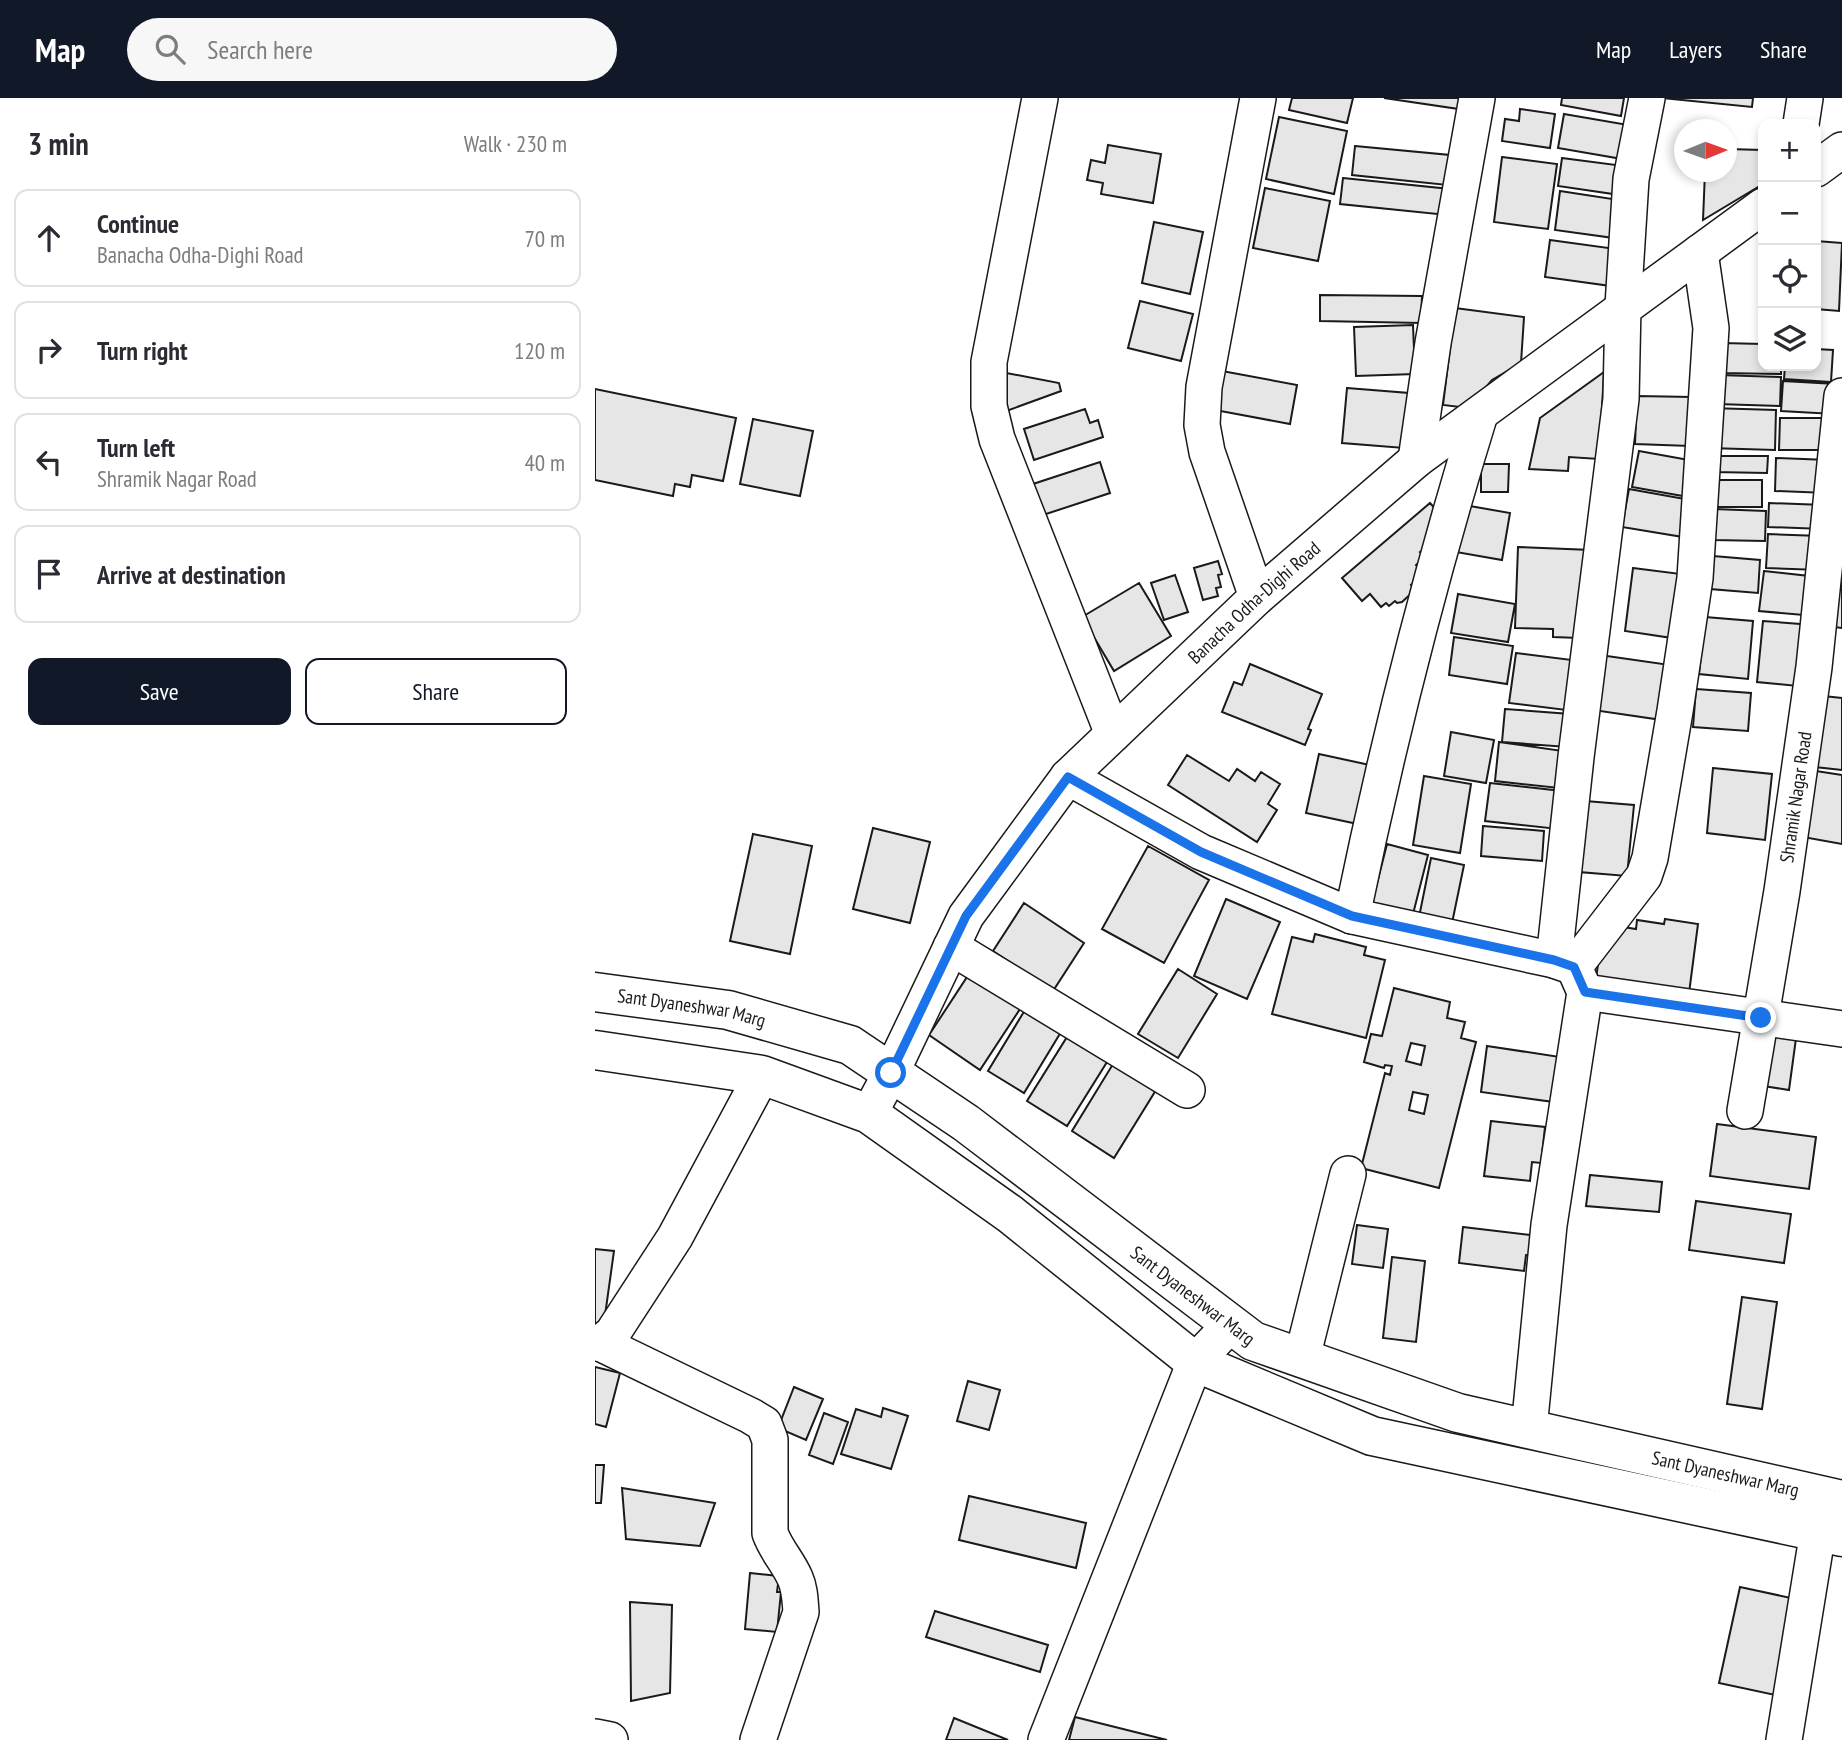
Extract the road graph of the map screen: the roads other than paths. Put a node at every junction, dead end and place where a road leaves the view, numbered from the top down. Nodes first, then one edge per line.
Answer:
1 (1040, 98) edge
2 (1258, 98) edge
3 (1477, 98) edge
4 (1647, 98) edge
5 (1805, 98) edge
6 (1802, 119) edge
7 (1842, 150) edge
8 (1821, 165) edge
9 (1758, 210) edge
10 (1700, 252) junction
11 (1623, 306) junction
12 (1842, 396) edge
13 (1480, 414) junction
14 (1416, 460) junction
15 (1257, 597) junction
16 (1113, 734) junction
17 (1068, 777) junction
18 (1352, 916) junction
19 (951, 947) junction
20 (1571, 973) junction
21 (595, 992) edge
22 (1761, 1018) junction
23 (1842, 1029) edge
24 (595, 1050) edge
25 (891, 1073) junction
26 (762, 1074) junction
27 (1187, 1090) dead end
28 (1745, 1111) dead end
29 (869, 1114) junction
30 (1348, 1174) dead end
31 (1231, 1324) junction
32 (597, 1343) edge
33 (1301, 1358) junction
34 (1195, 1362) junction
35 (1529, 1429) junction
36 (1842, 1500) edge
37 (1830, 1534) edge
38 (595, 1737) edge
39 (610, 1740) edge
40 (758, 1740) edge
41 (1045, 1740) edge
42 (1784, 1740) edge

1 - 16 street
2 - 15 street
3 - 14 street
4 - 11 street
5 - 6 street
7 - 8 street
9 - 10 street, Banacha Odha-Dighi Road
10 - 11 street, Banacha Odha-Dighi Road
10 - 20 street
11 - 13 street, Banacha Odha-Dighi Road
11 - 20 street
12 - 22 street, Shramik Nagar Road
13 - 14 street, Banacha Odha-Dighi Road
13 - 18 street
14 - 15 street, Banacha Odha-Dighi Road
15 - 16 street, Banacha Odha-Dighi Road
16 - 17 street, Banacha Odha-Dighi Road
17 - 18 street
17 - 19 street, Banacha Odha-Dighi Road
18 - 20 street
19 - 25 street, Banacha Odha-Dighi Road
19 - 27 street
20 - 22 street
20 - 35 street
21 - 25 main road, Sant Dyaneshwar Marg
22 - 23 street
22 - 28 street, Shramik Nagar Road
24 - 26 main road, Sant Dyaneshwar Marg
25 - 29 street, Banacha Odha-Dighi Road
25 - 31 main road, Sant Dyaneshwar Marg
26 - 29 main road, Sant Dyaneshwar Marg
26 - 32 street
29 - 34 main road, Sant Dyaneshwar Marg
30 - 33 street
31 - 33 main road, Sant Dyaneshwar Marg
31 - 34 street
32 - 40 street
33 - 35 main road, Sant Dyaneshwar Marg
34 - 37 main road, Sant Dyaneshwar Marg
34 - 41 street
35 - 36 main road, Sant Dyaneshwar Marg
37 - 42 street
38 - 39 street

